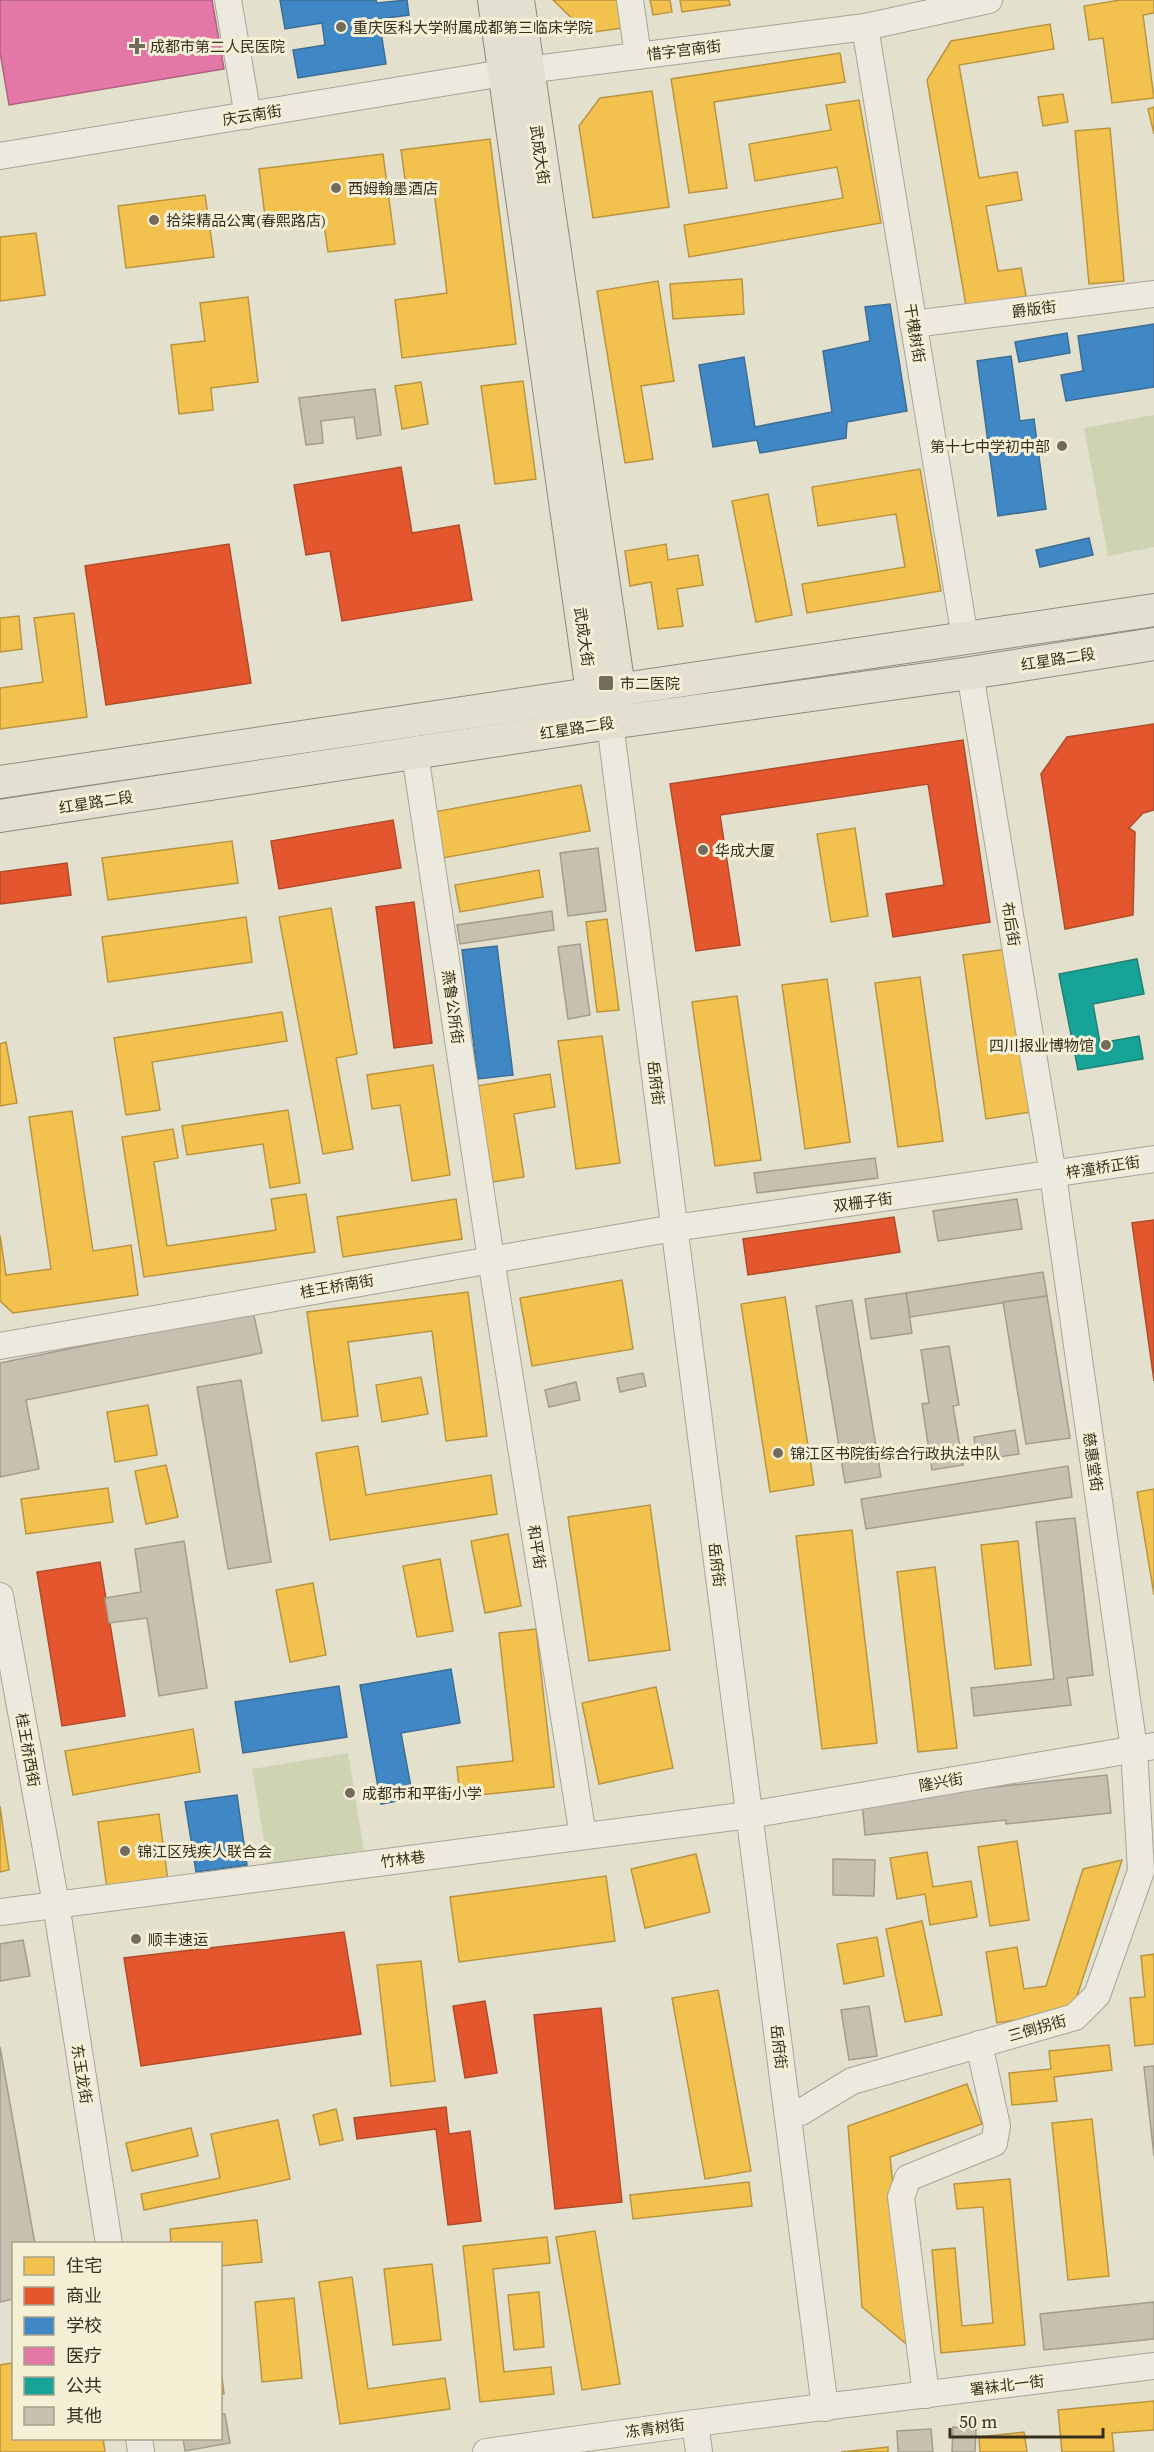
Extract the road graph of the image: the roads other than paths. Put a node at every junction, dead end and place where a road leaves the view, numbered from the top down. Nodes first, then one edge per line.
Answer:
1 (228, 0) edge
2 (494, 0) edge
3 (518, 0) edge
4 (630, 0) edge
5 (989, 0) edge
6 (865, 27) junction
7 (638, 56) junction
8 (515, 72) junction
9 (248, 116) junction
10 (0, 156) edge
11 (1154, 294) edge
12 (913, 324) junction
13 (1154, 610) edge
14 (965, 639) junction
15 (1154, 644) edge
16 (970, 673) junction
17 (605, 690) junction
18 (610, 723) junction
19 (415, 754) junction
20 (0, 782) edge
21 (0, 816) edge
22 (1154, 1159) edge
23 (1053, 1175) junction
24 (674, 1228) junction
25 (491, 1259) junction
26 (0, 1346) edge
27 (0, 1596) edge
28 (1144, 1748) edge
29 (749, 1815) junction
30 (583, 1836) junction
31 (56, 1904) junction
32 (0, 1912) edge
33 (979, 2044) junction
34 (801, 2112) dead end
35 (109, 2242) edge
36 (1154, 2366) edge
37 (926, 2395) junction
38 (825, 2408) junction
39 (695, 2423) junction
40 (486, 2452) edge
41 (699, 2452) edge

1 - 9 street
2 - 8 main road, 武成大街
3 - 8 main road, 武成大街
4 - 7 street
5 - 6 street, 惜字宫南街
6 - 7 street, 惜字宫南街
6 - 12 street, 干槐树街
7 - 8 street, 惜字宫南街
8 - 9 street, 庆云南街
8 - 17 main road, 武成大街
9 - 10 street, 庆云南街
11 - 12 street, 爵版街
12 - 14 street, 干槐树街
13 - 14 main road
14 - 17 main road
15 - 16 main road, 红星路二段
16 - 18 main road, 红星路二段
16 - 23 street, 布后街
17 - 18 main road, 武成大街
17 - 20 main road
18 - 19 main road, 红星路二段
18 - 24 street, 岳府街
19 - 21 main road, 红星路二段
19 - 25 street, 燕鲁公所街
22 - 23 street, 梓潼桥正街
23 - 24 street, 双栅子街
23 - 28 street, 慈惠堂街
24 - 25 street, 桂王桥南街
24 - 29 street, 岳府街
25 - 26 street, 桂王桥南街
25 - 30 street, 和平街
27 - 31 street, 桂王桥西街
28 - 29 street, 隆兴街
28 - 33 street, 三倒拐街
29 - 30 street, 竹林巷
29 - 38 street, 岳府街
30 - 31 street, 竹林巷
31 - 32 street, 竹林巷
31 - 35 street, 东玉龙街
33 - 34 street, 三倒拐街
33 - 37 street
36 - 37 street, 署袜北一街
37 - 38 street, 署袜北一街
38 - 39 street, 冻青树街
39 - 40 street, 冻青树街
39 - 41 street

